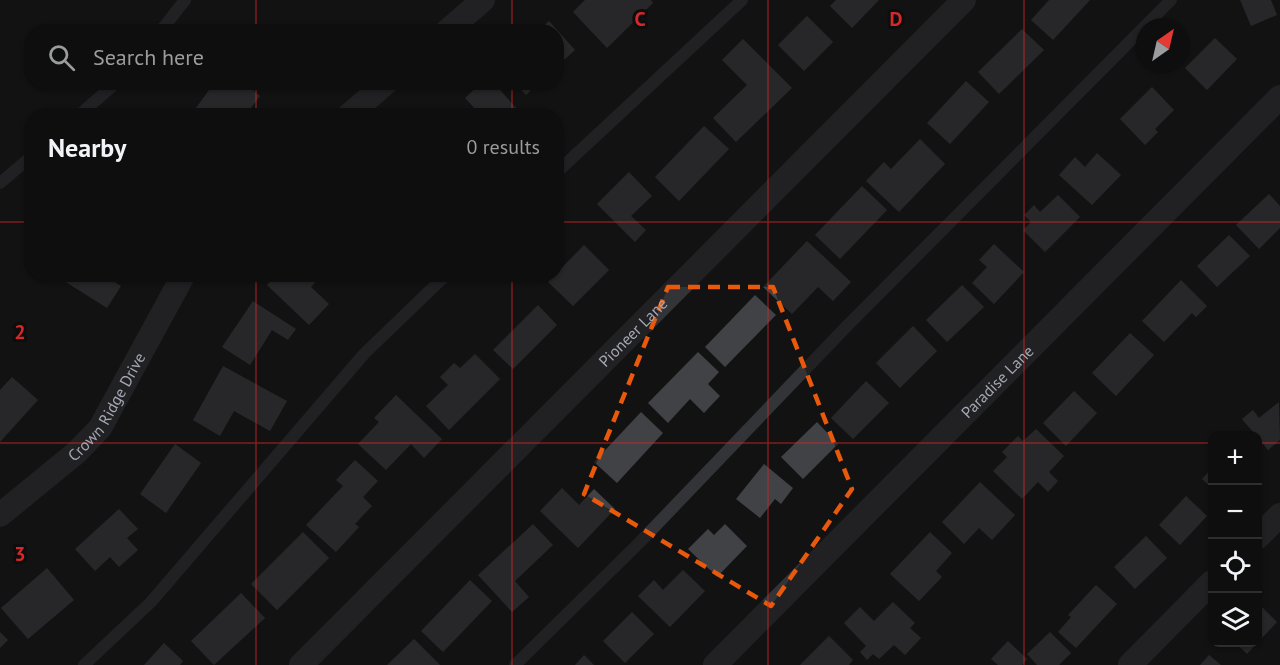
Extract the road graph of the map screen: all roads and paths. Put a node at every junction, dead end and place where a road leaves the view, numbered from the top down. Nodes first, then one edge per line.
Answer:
1 (185, 0) edge
2 (483, 0) edge
3 (742, 0) edge
4 (964, 0) edge
5 (1171, 0) edge
6 (166, 24) edge
7 (456, 24) edge
8 (108, 90) edge
9 (378, 90) edge
10 (1280, 97) edge
11 (87, 108) edge
12 (357, 108) edge
13 (24, 163) edge
14 (564, 166) edge
15 (0, 183) edge
16 (180, 282) edge
17 (439, 282) edge
18 (0, 515) edge
19 (1280, 515) edge
20 (1262, 532) edge
21 (1208, 586) edge
22 (84, 665) edge
23 (301, 665) edge
24 (515, 665) edge
25 (715, 665) edge
26 (1130, 665) edge

1 - 6 lane
2 - 7 street
3 - 14 lane
4 - 23 street, Pioneer Lane
5 - 24 lane
8 - 11 lane
9 - 12 street
10 - 25 street, Paradise Lane
13 - 15 lane
16 - 18 street, Crown Ridge Drive
17 - 22 lane
19 - 20 street
21 - 26 street

